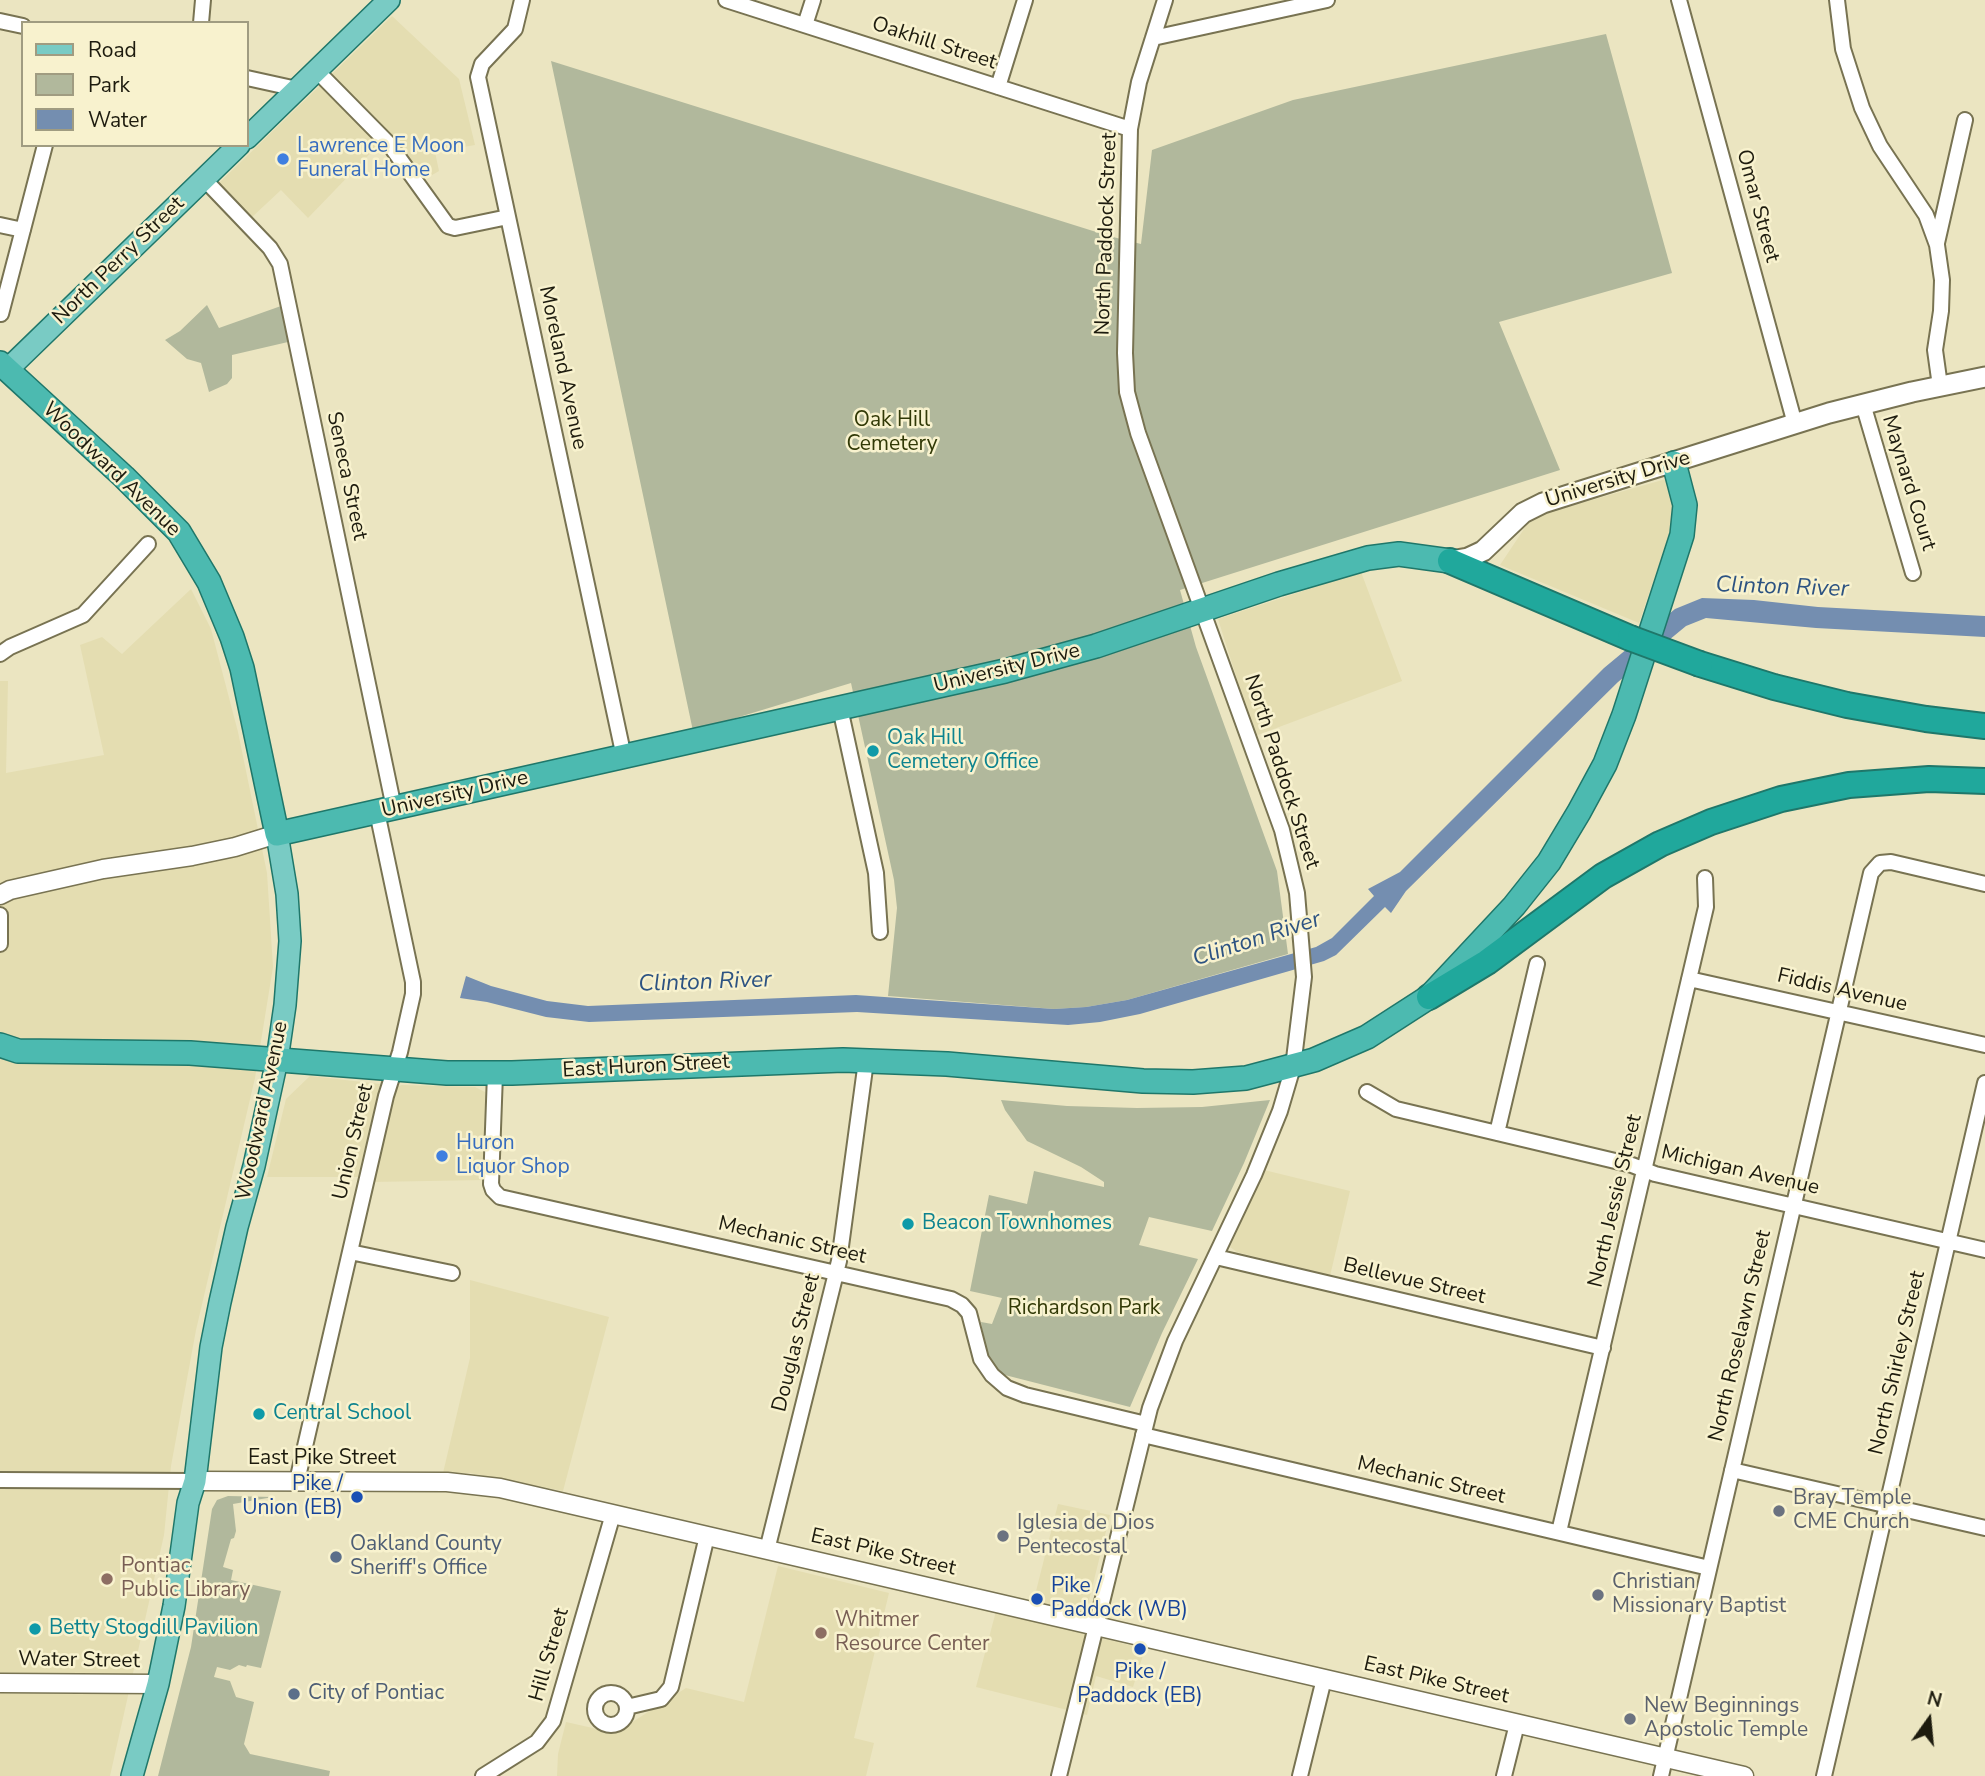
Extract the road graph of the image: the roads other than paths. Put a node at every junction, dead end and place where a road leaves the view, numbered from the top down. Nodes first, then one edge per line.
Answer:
1 (203, 0) edge
2 (389, 0) edge
3 (522, 0) edge
4 (726, 0) edge
5 (814, 0) edge
6 (1025, 0) edge
7 (1165, 0) edge
8 (1326, 0) edge
9 (1679, 0) edge
10 (1837, 0) edge
11 (0, 21) edge
12 (201, 21) edge
13 (806, 25) junction
14 (21, 26) edge
15 (1153, 38) junction
16 (316, 70) junction
17 (248, 78) edge
18 (998, 87) junction
19 (297, 89) junction
20 (1965, 120) dead end
21 (1130, 129) junction
22 (248, 137) edge
23 (44, 147) edge
24 (237, 147) edge
25 (204, 179) junction
26 (508, 217) junction
27 (0, 225) edge
28 (23, 230) junction
29 (1937, 245) junction
30 (1, 314) edge
31 (3, 371) edge
32 (1985, 377) edge
33 (1940, 386) junction
34 (1863, 404) junction
35 (1795, 424) junction
36 (1674, 463) junction
37 (148, 544) dead end
38 (1450, 561) junction
39 (1913, 573) dead end
40 (1203, 611) junction
41 (0, 654) edge
42 (840, 708) junction
43 (1985, 726) edge
44 (624, 757) junction
45 (1985, 781) edge
46 (385, 810) junction
47 (277, 834) junction
48 (1704, 878) dead end
49 (1985, 884) edge
50 (0, 895) edge
51 (0, 915) edge
52 (880, 932) dead end
53 (0, 944) edge
54 (1537, 964) dead end
55 (1689, 979) junction
56 (1429, 996) junction
57 (1838, 1011) junction
58 (0, 1045) edge
59 (1985, 1045) edge
60 (277, 1059) junction
61 (866, 1061) junction
62 (1293, 1067) junction
63 (394, 1069) junction
64 (495, 1074) junction
65 (1985, 1083) edge
66 (1367, 1091) dead end
67 (1497, 1133) junction
68 (1645, 1170) junction
69 (1793, 1206) junction
70 (1948, 1242) junction
71 (1985, 1251) edge
72 (350, 1252) junction
73 (1216, 1256) junction
74 (836, 1272) junction
75 (452, 1273) dead end
76 (1603, 1348) junction
77 (1144, 1429) junction
78 (1732, 1470) junction
79 (0, 1480) edge
80 (195, 1481) junction
81 (297, 1481) junction
82 (1886, 1505) junction
83 (612, 1514) junction
84 (1985, 1528) edge
85 (1559, 1532) junction
86 (707, 1536) junction
87 (767, 1550) junction
88 (1709, 1567) junction
89 (1096, 1625) junction
90 (1324, 1679) junction
91 (0, 1683) edge
92 (158, 1684) junction
93 (627, 1707) dead end
94 (1517, 1724) junction
95 (1665, 1758) junction
96 (132, 1776) edge
97 (483, 1776) edge
98 (1059, 1776) edge
99 (1300, 1776) edge
100 (1504, 1776) edge
101 (1661, 1776) edge
102 (1744, 1776) edge
103 (1824, 1776) edge

1 - 12 street
2 - 16 main road
3 - 26 street, Moreland Avenue
4 - 13 street, Oakhill Street
5 - 13 street
6 - 18 street
7 - 15 street, North Paddock Street
8 - 15 street
9 - 35 street, Omar Street
10 - 29 street
11 - 14 street
13 - 18 street, Oakhill Street
15 - 21 street, North Paddock Street
16 - 19 main road
16 - 26 street
17 - 19 street
18 - 21 street, Oakhill Street
19 - 22 main road
20 - 29 street
21 - 40 street, North Paddock Street
23 - 28 street
24 - 25 main road, North Perry Street
25 - 31 main road, North Perry Street
25 - 46 street, Seneca Street
26 - 44 street, Moreland Avenue
27 - 28 street
28 - 30 street
29 - 33 street
31 - 47 highway, Woodward Avenue
32 - 33 main road, University Drive
33 - 34 main road, University Drive
34 - 35 main road, University Drive
34 - 39 street, Maynard Court
35 - 36 main road, University Drive
36 - 38 main road, University Drive
36 - 56 highway, East Huron Street
37 - 41 street
38 - 40 highway, University Drive
38 - 43 highway, bridge
40 - 42 highway, University Drive
40 - 62 street, North Paddock Street
42 - 44 highway, University Drive
42 - 52 street
44 - 46 highway, University Drive
45 - 56 highway
46 - 47 highway, University Drive
46 - 63 street, Union Street
47 - 50 street, University Drive
47 - 60 main road, Woodward Avenue
48 - 55 street, North Jessie Street
49 - 57 street, North Roselawn Street
51 - 53 street
54 - 67 street
55 - 57 street, Fiddis Avenue
55 - 68 street, North Jessie Street
56 - 62 highway, East Huron Street
57 - 59 street, Fiddis Avenue
57 - 69 street, North Roselawn Street
58 - 60 highway, East Huron Street
60 - 63 highway, East Huron Street
60 - 80 main road, Woodward Avenue
61 - 62 highway, East Huron Street
61 - 64 highway, East Huron Street
61 - 74 street, Douglas Street
62 - 73 street, North Paddock Street
63 - 64 highway, East Huron Street
63 - 72 street, Union Street
64 - 74 street, Mechanic Street
65 - 70 street, North Shirley Street
66 - 67 street, Michigan Avenue
67 - 68 street, Michigan Avenue
68 - 69 street, Michigan Avenue
68 - 76 street, North Jessie Street
69 - 70 street, Michigan Avenue
69 - 78 street, North Roselawn Street
70 - 71 street, Michigan Avenue
70 - 82 street, North Shirley Street
72 - 75 street
72 - 81 street, Union Street
73 - 76 street, Bellevue Street
73 - 77 street, North Paddock Street
74 - 77 street, Mechanic Street
74 - 87 street, Douglas Street
76 - 85 street, North Jessie Street
77 - 85 street, Mechanic Street
77 - 89 street, North Paddock Street
78 - 82 street
78 - 88 street, North Roselawn Street
79 - 80 street, East Pike Street
80 - 81 street, East Pike Street
80 - 92 main road, Woodward Avenue
81 - 83 street, East Pike Street
82 - 84 street
82 - 103 street, North Shirley Street
83 - 86 street, East Pike Street
83 - 97 street, Hill Street
85 - 88 street, Mechanic Street
86 - 87 street, East Pike Street
86 - 93 street
87 - 89 street, East Pike Street
88 - 95 street, North Roselawn Street
89 - 90 street, East Pike Street
89 - 98 street, North Paddock Street
90 - 94 street, East Pike Street
90 - 99 street
91 - 92 street, Water Street
92 - 96 main road, Woodward Avenue
94 - 95 street, East Pike Street
94 - 100 street
95 - 101 street, North Roselawn Street
95 - 102 street, East Pike Street

